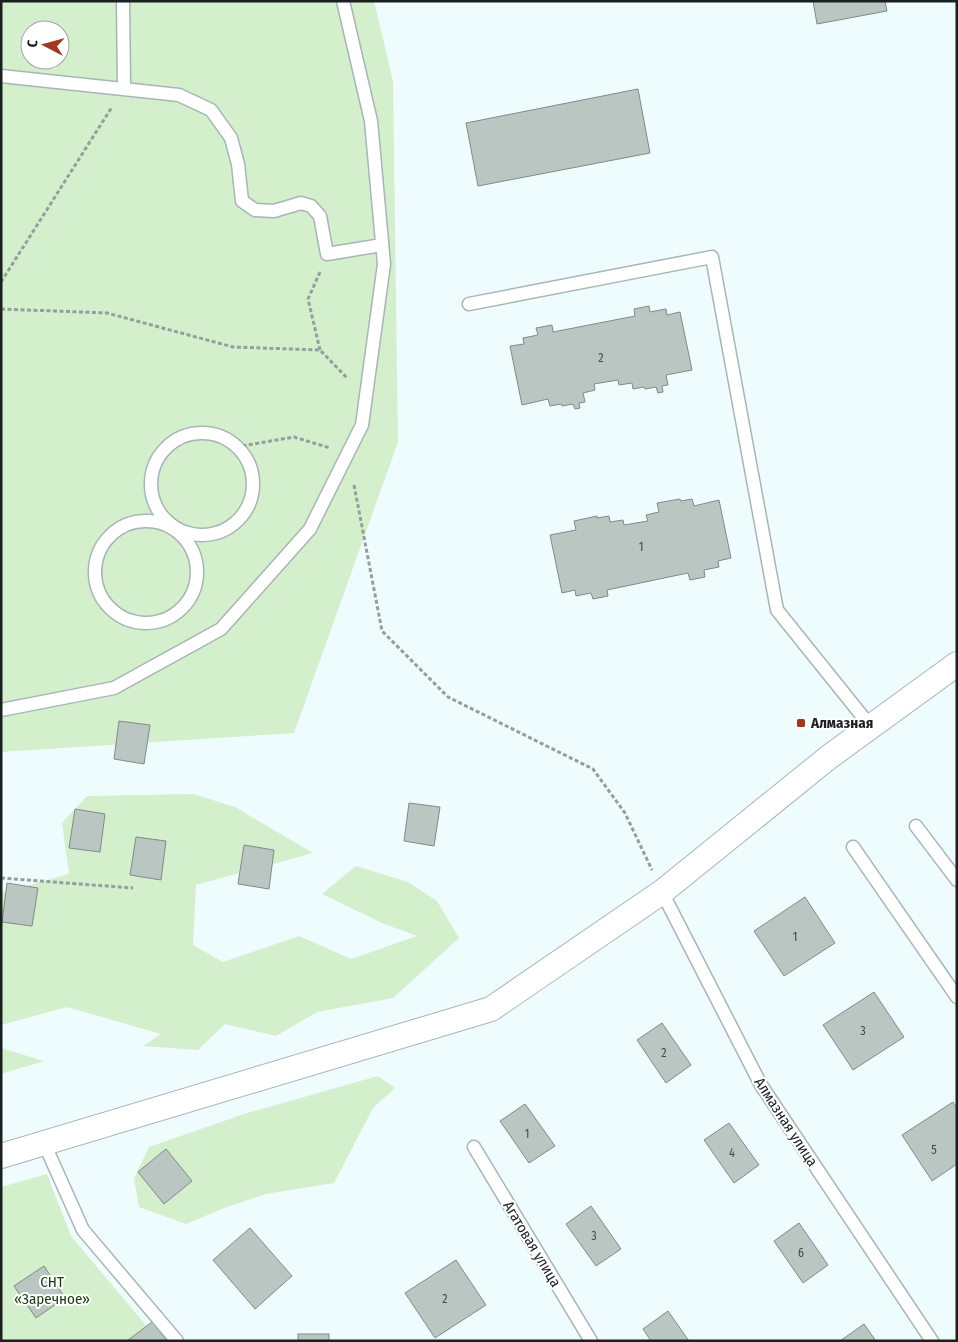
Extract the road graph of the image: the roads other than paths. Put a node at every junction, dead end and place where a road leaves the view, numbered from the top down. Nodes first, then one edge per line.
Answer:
1 (123, 1) edge
2 (343, 1) edge
3 (1, 76) edge
4 (124, 88) junction
5 (382, 245) junction
6 (469, 304) dead end
7 (175, 529) junction
8 (957, 664) edge
9 (1, 710) edge
10 (871, 727) junction
11 (916, 826) dead end
12 (853, 847) dead end
13 (957, 880) edge
14 (662, 892) junction
15 (957, 997) edge
16 (44, 1143) junction
17 (474, 1147) dead end
18 (1, 1156) edge
19 (176, 1341) edge
20 (591, 1341) edge
21 (932, 1341) edge

1 - 4 lane
2 - 5 lane
3 - 4 lane
4 - 5 lane
5 - 9 lane
6 - 10 lane
7 - 7 lane
7 - 7 lane
8 - 10 street
10 - 14 street
11 - 13 lane
12 - 15 lane
14 - 16 street
14 - 21 lane, Алмазная улица
16 - 18 street
16 - 19 lane
17 - 20 lane, Агатовая улица

